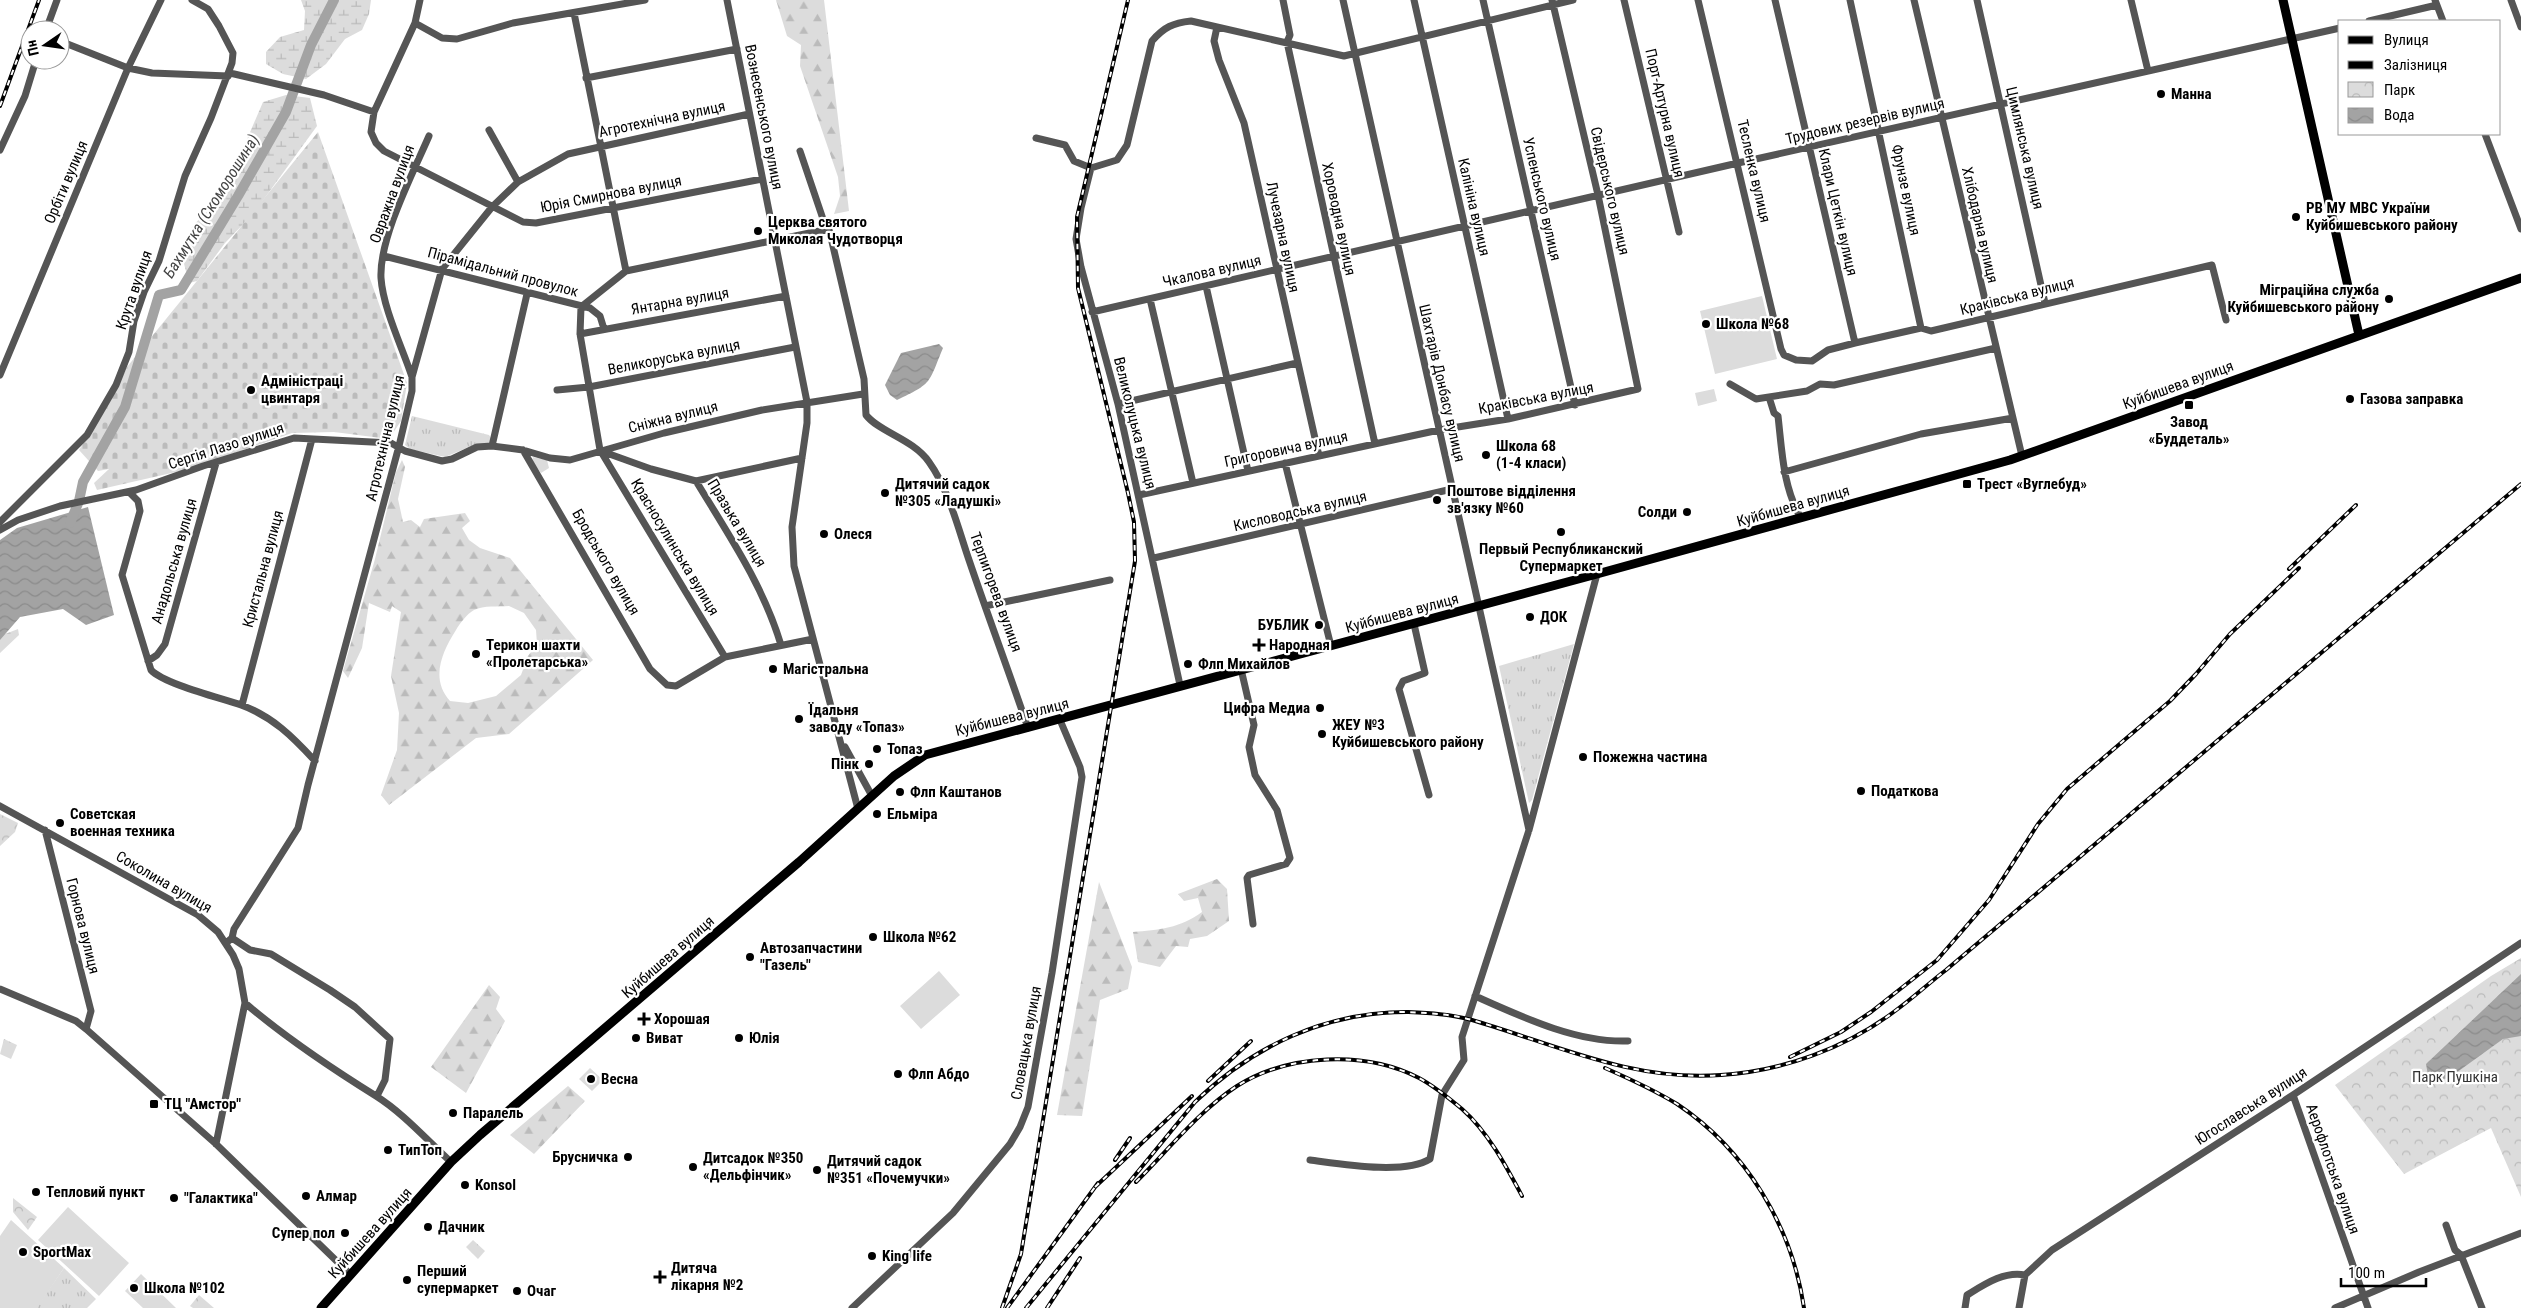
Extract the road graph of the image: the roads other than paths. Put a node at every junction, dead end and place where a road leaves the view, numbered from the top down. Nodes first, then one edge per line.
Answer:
1 (57, 0) edge
2 (161, 0) edge
3 (192, 0) edge
4 (420, 0) edge
5 (645, 0) edge
6 (727, 0) edge
7 (1283, 0) edge
8 (1342, 0) edge
9 (1414, 0) edge
10 (1483, 0) edge
11 (1573, 0) edge
12 (1624, 0) edge
13 (1698, 0) edge
14 (1775, 0) edge
15 (1850, 0) edge
16 (1914, 0) edge
17 (1977, 0) edge
18 (2131, 0) edge
19 (2283, 0) edge
20 (2511, 0) edge
21 (1552, 2) edge
22 (2436, 3) edge
23 (574, 13) junction
24 (50, 20) edge
25 (1488, 20) junction
26 (2373, 20) edge
27 (2443, 20) edge
28 (415, 23) junction
29 (1218, 27) junction
30 (2521, 27) edge
31 (2338, 28) edge
32 (1422, 36) junction
33 (2292, 39) junction
34 (1287, 42) junction
35 (70, 44) edge
36 (736, 49) junction
37 (1354, 52) junction
38 (128, 68) junction
39 (33, 70) edge
40 (2148, 71) junction
41 (229, 75) junction
42 (586, 78) junction
43 (2002, 104) junction
44 (376, 109) junction
45 (749, 114) junction
46 (1941, 118) junction
47 (489, 130) dead end
48 (1880, 132) junction
49 (2485, 135) edge
50 (428, 136) dead end
51 (1036, 138) dead end
52 (599, 146) junction
53 (1808, 149) junction
54 (0, 150) edge
55 (800, 151) dead end
56 (1738, 162) junction
57 (416, 166) junction
58 (1091, 168) junction
59 (762, 179) junction
60 (1667, 180) junction
61 (518, 182) junction
62 (1598, 195) junction
63 (492, 207) junction
64 (612, 208) junction
65 (1531, 211) junction
66 (1465, 227) junction
67 (829, 229) junction
68 (2521, 229) edge
69 (1679, 232) dead end
70 (775, 241) junction
71 (1397, 242) junction
72 (384, 256) junction
73 (1334, 257) junction
74 (442, 269) junction
75 (1276, 270) junction
76 (626, 271) junction
77 (2521, 278) edge
78 (1206, 286) junction
79 (527, 294) junction
80 (786, 296) junction
81 (1150, 299) junction
82 (2045, 303) junction
83 (581, 307) junction
84 (1092, 312) junction
85 (1988, 318) junction
86 (2226, 320) dead end
87 (1920, 328) junction
88 (604, 329) junction
89 (580, 334) junction
90 (2359, 335) junction
91 (1855, 342) junction
92 (796, 347) junction
93 (1996, 348) junction
94 (1781, 349) joint
95 (1297, 363) junction
96 (0, 375) edge
97 (412, 377) junction
98 (1227, 379) junction
99 (1730, 384) dead end
100 (589, 387) junction
101 (558, 390) dead end
102 (1638, 390) joint
103 (1172, 392) junction
104 (863, 394) junction
105 (1769, 397) junction
106 (807, 402) junction
107 (1118, 404) junction
108 (1575, 405) junction
109 (2013, 418) junction
110 (1508, 419) junction
111 (1439, 430) junction
112 (312, 439) junction
113 (1375, 444) junction
114 (399, 446) junction
115 (492, 446) junction
116 (523, 450) junction
117 (600, 450) junction
118 (1319, 456) junction
119 (2022, 456) junction
120 (802, 458) junction
121 (216, 463) junction
122 (1286, 463) junction
123 (1248, 471) junction
124 (1784, 472) junction
125 (696, 481) junction
126 (1193, 483) junction
127 (1452, 490) junction
128 (130, 492) junction
129 (1139, 495) junction
130 (1801, 518) junction
131 (0, 522) edge
132 (1300, 525) junction
133 (0, 530) edge
134 (1154, 558) junction
135 (1597, 574) junction
136 (1110, 580) dead end
137 (985, 606) junction
138 (1478, 606) junction
139 (1414, 624) junction
140 (813, 639) junction
141 (781, 645) junction
142 (1331, 646) junction
143 (725, 657) junction
144 (148, 661) junction
145 (1241, 670) junction
146 (1180, 685) junction
147 (242, 705) junction
148 (1060, 720) junction
149 (1028, 728) junction
150 (840, 738) junction
151 (315, 760) junction
152 (1429, 795) dead end
153 (872, 796) junction
154 (0, 806) edge
155 (858, 810) junction
156 (45, 830) junction
157 (1529, 830) junction
158 (1253, 924) dead end
159 (232, 938) junction
160 (226, 943) junction
161 (2521, 943) edge
162 (0, 989) edge
163 (1476, 996) junction
164 (245, 1003) junction
165 (86, 1029) junction
166 (1628, 1041) dead end
167 (2293, 1095) junction
168 (377, 1096) junction
169 (216, 1144) junction
170 (1310, 1160) dead end
171 (451, 1162) junction
172 (2446, 1225) dead end
173 (2521, 1233) edge
174 (2461, 1255) junction
175 (351, 1275) junction
176 (2025, 1275) junction
177 (2363, 1296) junction
178 (321, 1308) edge
179 (852, 1308) edge
180 (1964, 1308) edge
181 (2018, 1308) edge
182 (2335, 1308) edge
183 (2368, 1308) edge
184 (2482, 1308) edge

1 - 24 street
2 - 38 street, Орбіти вулиця
3 - 41 street, Крута вулиця
4 - 28 street
5 - 23 street
6 - 36 street, Вознесенського вулиця
7 - 34 street, Хороводна вулиця
8 - 37 street, Шахтарів Донбасу вулиця
9 - 32 street, Калініна вулиця
10 - 25 street, Успенського вулиця
11 - 21 street
12 - 60 street, Порт-Артурна вулиця
13 - 56 street, Тесленка вулиця
14 - 53 street, Клари Цеткін вулиця
15 - 48 street, Фрунзе вулиця
16 - 46 street, Хлібодарна вулиця
17 - 43 street, Цимлянська вулиця
18 - 40 street
19 - 33 main road
20 - 30 street
21 - 25 street
21 - 62 street, Свідерського вулиця
22 - 26 street
22 - 27 street
23 - 28 street
23 - 42 street
25 - 32 street
25 - 65 street, Успенського вулиця
28 - 44 street
29 - 34 street
29 - 58 street
29 - 75 street, Лучезарна вулиця
31 - 33 street, Трудових резервів вулиця
32 - 37 street
32 - 66 street, Калініна вулиця
33 - 40 street, Трудових резервів вулиця
33 - 90 main road
34 - 37 street
34 - 73 street, Хороводна вулиця
35 - 38 street
36 - 42 street
36 - 45 street, Вознесенського вулиця
37 - 71 street, Шахтарів Донбасу вулиця
38 - 41 street
38 - 96 street, Орбіти вулиця
39 - 54 street
40 - 43 street, Трудових резервів вулиця
41 - 44 street
41 - 131 street, Крута вулиця
42 - 52 street
43 - 46 street, Трудових резервів вулиця
43 - 82 street, Цимлянська вулиця
44 - 57 street, Юрія Смирнова вулиця
45 - 52 street, Агротехнічна вулиця
45 - 59 street, Вознесенського вулиця
46 - 48 street, Трудових резервів вулиця
46 - 85 street, Хлібодарна вулиця
47 - 61 street
48 - 53 street, Трудових резервів вулиця
48 - 87 street, Фрунзе вулиця
49 - 68 street
50 - 57 street, Овражна вулиця
51 - 58 street
52 - 61 street, Агротехнічна вулиця
52 - 64 street
53 - 56 street, Трудових резервів вулиця
53 - 91 street, Клари Цеткін вулиця
55 - 67 street, Терпигорева вулиця
56 - 60 street, Трудових резервів вулиця
56 - 94 street, Тесленка вулиця
57 - 63 street, Юрія Смирнова вулиця
57 - 72 street, Овражна вулиця
58 - 84 street, Великолуцька вулиця
59 - 64 street, Юрія Смирнова вулиця
59 - 70 street, Вознесенського вулиця
60 - 62 street, Трудових резервів вулиця
60 - 69 street, Порт-Артурна вулиця
61 - 63 street, Агротехнічна вулиця
62 - 65 street, Трудових резервів вулиця
62 - 102 street, Свідерського вулиця
63 - 64 street, Юрія Смирнова вулиця
63 - 74 street, Агротехнічна вулиця
64 - 76 street
65 - 66 street, Трудових резервів вулиця
65 - 108 street, Успенського вулиця
66 - 71 street, Трудових резервів вулиця
66 - 110 street, Калініна вулиця
67 - 70 street
67 - 104 street, Терпигорева вулиця
70 - 76 street
70 - 80 street, Вознесенського вулиця
71 - 73 street, Чкалова вулиця
71 - 111 street, Шахтарів Донбасу вулиця
72 - 74 street, Пірамідальний провулок
72 - 97 street, Овражна вулиця
73 - 75 street, Чкалова вулиця
73 - 113 street, Хороводна вулиця
74 - 79 street, Пірамідальний провулок
74 - 97 street, Агротехнічна вулиця
75 - 78 street, Чкалова вулиця
75 - 95 street, Лучезарна вулиця
76 - 83 street
77 - 90 main road, Куйбишева вулиця
78 - 81 street, Чкалова вулиця
78 - 98 street
79 - 83 street, Пірамідальний провулок
79 - 115 street
80 - 88 street, Янтарна вулиця
80 - 92 street, Вознесенського вулиця
81 - 84 street, Чкалова вулиця
81 - 103 street
82 - 85 street, Краківська вулиця
82 - 86 street, Краківська вулиця
83 - 88 street, Пірамідальний провулок
83 - 89 street
84 - 107 street, Великолуцька вулиця
85 - 87 street, Краківська вулиця
85 - 93 street, Хлібодарна вулиця
87 - 91 street, Краківська вулиця
88 - 89 street, Янтарна вулиця
89 - 100 street
90 - 119 main road, Куйбишева вулиця
91 - 94 street, Краківська вулиця
92 - 100 street, Великоруська вулиця
92 - 106 street, Вознесенського вулиця
93 - 105 street
93 - 109 street, Хлібодарна вулиця
95 - 98 street
95 - 118 street, Лучезарна вулиця
97 - 114 street, Агротехнічна вулиця
98 - 103 street
98 - 123 street
99 - 105 street
100 - 101 street, Великоруська вулиця
100 - 117 street
102 - 108 street, Краківська вулиця
103 - 107 street
103 - 126 street
104 - 106 street, Сніжна вулиця
104 - 137 street, Терпигорева вулиця
105 - 124 street
106 - 117 street, Сніжна вулиця
106 - 120 street, Вознесенського вулиця
107 - 129 street, Великолуцька вулиця
108 - 110 street, Краківська вулиця
109 - 119 street, Хлібодарна вулиця
109 - 124 street
110 - 111 street, Краківська вулиця
111 - 113 street, Григоровича вулиця
111 - 127 street, Шахтарів Донбасу вулиця
112 - 114 street, Сергія Лазо вулиця
112 - 121 street, Сергія Лазо вулиця
112 - 147 street, Кристальна вулиця
113 - 118 street, Григоровича вулиця
114 - 115 street, Сергія Лазо вулиця
114 - 151 street, Агротехнічна вулиця
115 - 116 street, Сніжна вулиця
116 - 117 street, Сніжна вулиця
116 - 143 street, Бродського вулиця
117 - 125 street, Празька вулиця
117 - 143 street, Красносулинська вулиця
118 - 122 street, Григоровича вулиця
119 - 130 main road, Куйбишева вулиця
120 - 125 street
120 - 140 street, Вознесенського вулиця
121 - 128 street, Сергія Лазо вулиця
121 - 144 street, Анадольська вулиця
122 - 123 street, Григоровича вулиця
122 - 132 street
123 - 126 street, Григоровича вулиця
124 - 130 street
125 - 141 street, Празька вулиця
126 - 129 street, Григоровича вулиця
127 - 132 street, Кисловодська вулиця
127 - 138 street, Шахтарів Донбасу вулиця
128 - 133 street, Сергія Лазо вулиця
128 - 144 street
129 - 134 street, Великолуцька вулиця
130 - 135 main road, Куйбишева вулиця
132 - 134 street, Кисловодська вулиця
132 - 142 street
134 - 146 street, Великолуцька вулиця
135 - 138 main road, Куйбишева вулиця
135 - 157 street
136 - 137 street
137 - 149 street, Терпигорева вулиця
138 - 139 main road, Куйбишева вулиця
138 - 157 street, Шахтарів Донбасу вулиця
139 - 142 main road, Куйбишева вулиця
139 - 152 street
140 - 141 street
140 - 150 street, Вознесенського вулиця
141 - 143 street
142 - 145 main road, Куйбишева вулиця
144 - 147 street
145 - 146 main road, Куйбишева вулиця
145 - 158 street
146 - 148 main road, Куйбишева вулиця
147 - 151 street
148 - 149 main road, Куйбишева вулиця
148 - 179 street, Словацька вулиця
149 - 153 main road, Куйбишева вулиця
150 - 153 street, Вознесенського вулиця
150 - 155 street, Вознесенського вулиця
151 - 159 street, Агротехнічна вулиця
153 - 155 main road, Куйбишева вулиця
154 - 156 street, Соколина вулиця
155 - 171 main road, Куйбишева вулиця
156 - 160 street, Соколина вулиця
156 - 165 street, Горнова вулиця
157 - 163 street
159 - 160 street, Агротехнічна вулиця
159 - 168 street
160 - 164 street, Соколина вулиця
161 - 167 street, Югославська вулиця
162 - 165 street
163 - 166 street
163 - 170 street
164 - 168 street
164 - 169 street, Соколина вулиця
165 - 169 street
167 - 176 street, Югославська вулиця
167 - 177 street, Аерофлотська вулиця
168 - 171 street
169 - 175 street
171 - 175 main road, Куйбишева вулиця
172 - 174 street
173 - 174 street
174 - 177 street
174 - 184 street
175 - 178 main road, Куйбишева вулиця
176 - 180 street
176 - 181 street
177 - 182 street
177 - 183 street, Аерофлотська вулиця

